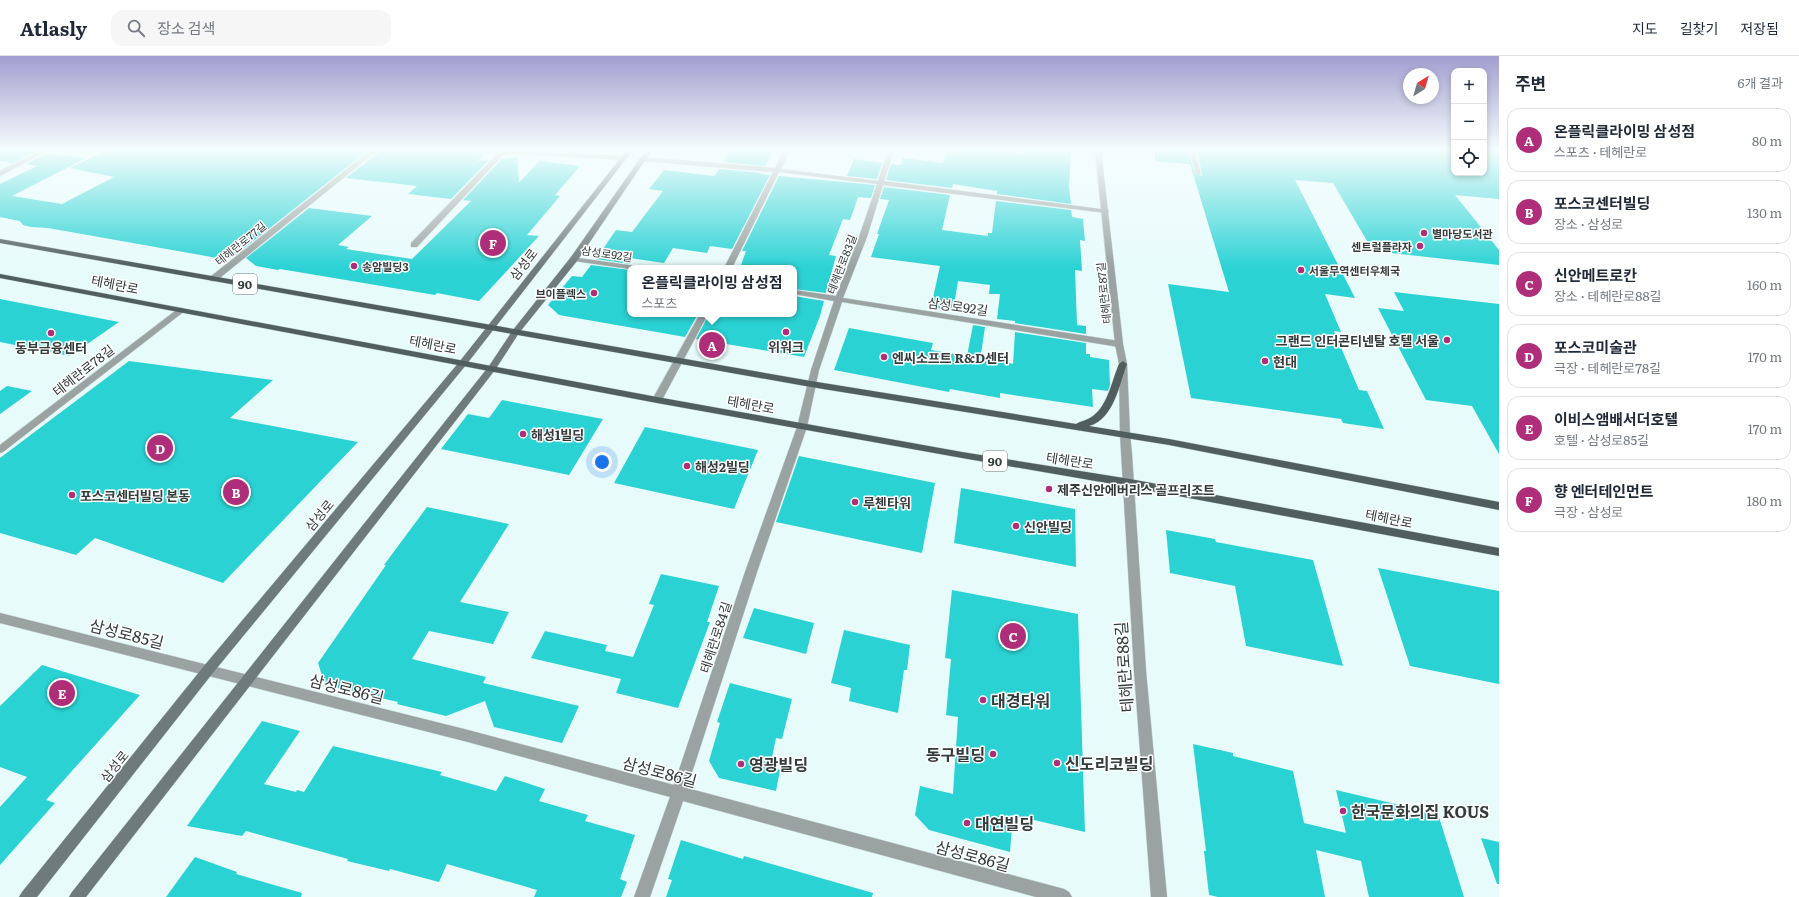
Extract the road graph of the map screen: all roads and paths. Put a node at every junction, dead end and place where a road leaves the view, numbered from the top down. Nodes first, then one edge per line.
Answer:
1 (324, 189) edge
2 (467, 189) edge
3 (599, 189) edge
4 (621, 189) edge
5 (767, 189) edge
6 (879, 189) edge
7 (937, 189) edge
8 (1103, 189) edge
9 (1106, 211) junction
10 (0, 241) edge
11 (414, 245) dead end
12 (574, 259) junction
13 (730, 265) edge
14 (627, 267) edge
15 (0, 276) edge
16 (213, 279) junction
17 (797, 292) edge
18 (839, 299) junction
19 (182, 310) junction
20 (702, 317) edge
21 (490, 328) junction
22 (516, 332) junction
23 (1119, 344) junction
24 (678, 361) junction
25 (463, 363) junction
26 (1123, 364) junction
27 (492, 368) junction
28 (811, 384) junction
29 (656, 400) junction
30 (802, 427) junction
31 (1068, 427) junction
32 (1125, 434) junction
33 (0, 450) edge
34 (1130, 483) junction
35 (1499, 506) edge
36 (1499, 552) edge
37 (0, 618) edge
38 (208, 670) junction
39 (247, 680) junction
40 (678, 794) junction
41 (28, 897) edge
42 (77, 897) edge
43 (642, 897) edge
44 (1064, 897) edge
45 (1159, 897) edge

1 - 16 street, 테헤란로77길
2 - 11 street
3 - 21 main road, 삼성로
4 - 12 main road
5 - 13 street
6 - 18 street, 테헤란로83길
7 - 9 street
8 - 9 street, 테헤란로87길
9 - 23 street, 테헤란로87길
10 - 16 main road, 테헤란로 / 90
12 - 14 street, 삼성로92길
12 - 22 main road
15 - 19 main road, 테헤란로 / 90
16 - 21 main road, 테헤란로 / 90
17 - 18 street, 삼성로92길
18 - 23 street, 삼성로92길
18 - 28 street, 테헤란로83길
19 - 25 main road, 테헤란로 / 90
19 - 33 street, 테헤란로78길
20 - 24 street
21 - 22 main road, 테헤란로 / 90
21 - 25 main road, 삼성로
22 - 24 main road, 테헤란로 / 90
22 - 27 main road
23 - 26 street, 테헤란로87길
24 - 28 main road, 테헤란로 / 90
24 - 29 street
25 - 27 main road, 테헤란로 / 90
25 - 38 main road, 삼성로
26 - 31 main road
26 - 32 street, 테헤란로87길
27 - 29 main road, 테헤란로 / 90
27 - 39 main road
28 - 30 street, 테헤란로84길
28 - 31 main road, 테헤란로 / 90
29 - 30 main road, 테헤란로 / 90
30 - 34 main road, 테헤란로 / 90
30 - 40 street, 테헤란로84길
31 - 32 main road, 테헤란로 / 90
32 - 34 street, 테헤란로88길
32 - 35 main road, 테헤란로 / 90
34 - 36 main road, 테헤란로 / 90
34 - 45 street, 테헤란로88길
37 - 38 street, 삼성로85길
38 - 39 street, 삼성로85길
38 - 41 main road, 삼성로
39 - 40 street, 삼성로86길
39 - 42 main road
40 - 43 street, 테헤란로84길
40 - 44 street, 삼성로86길

